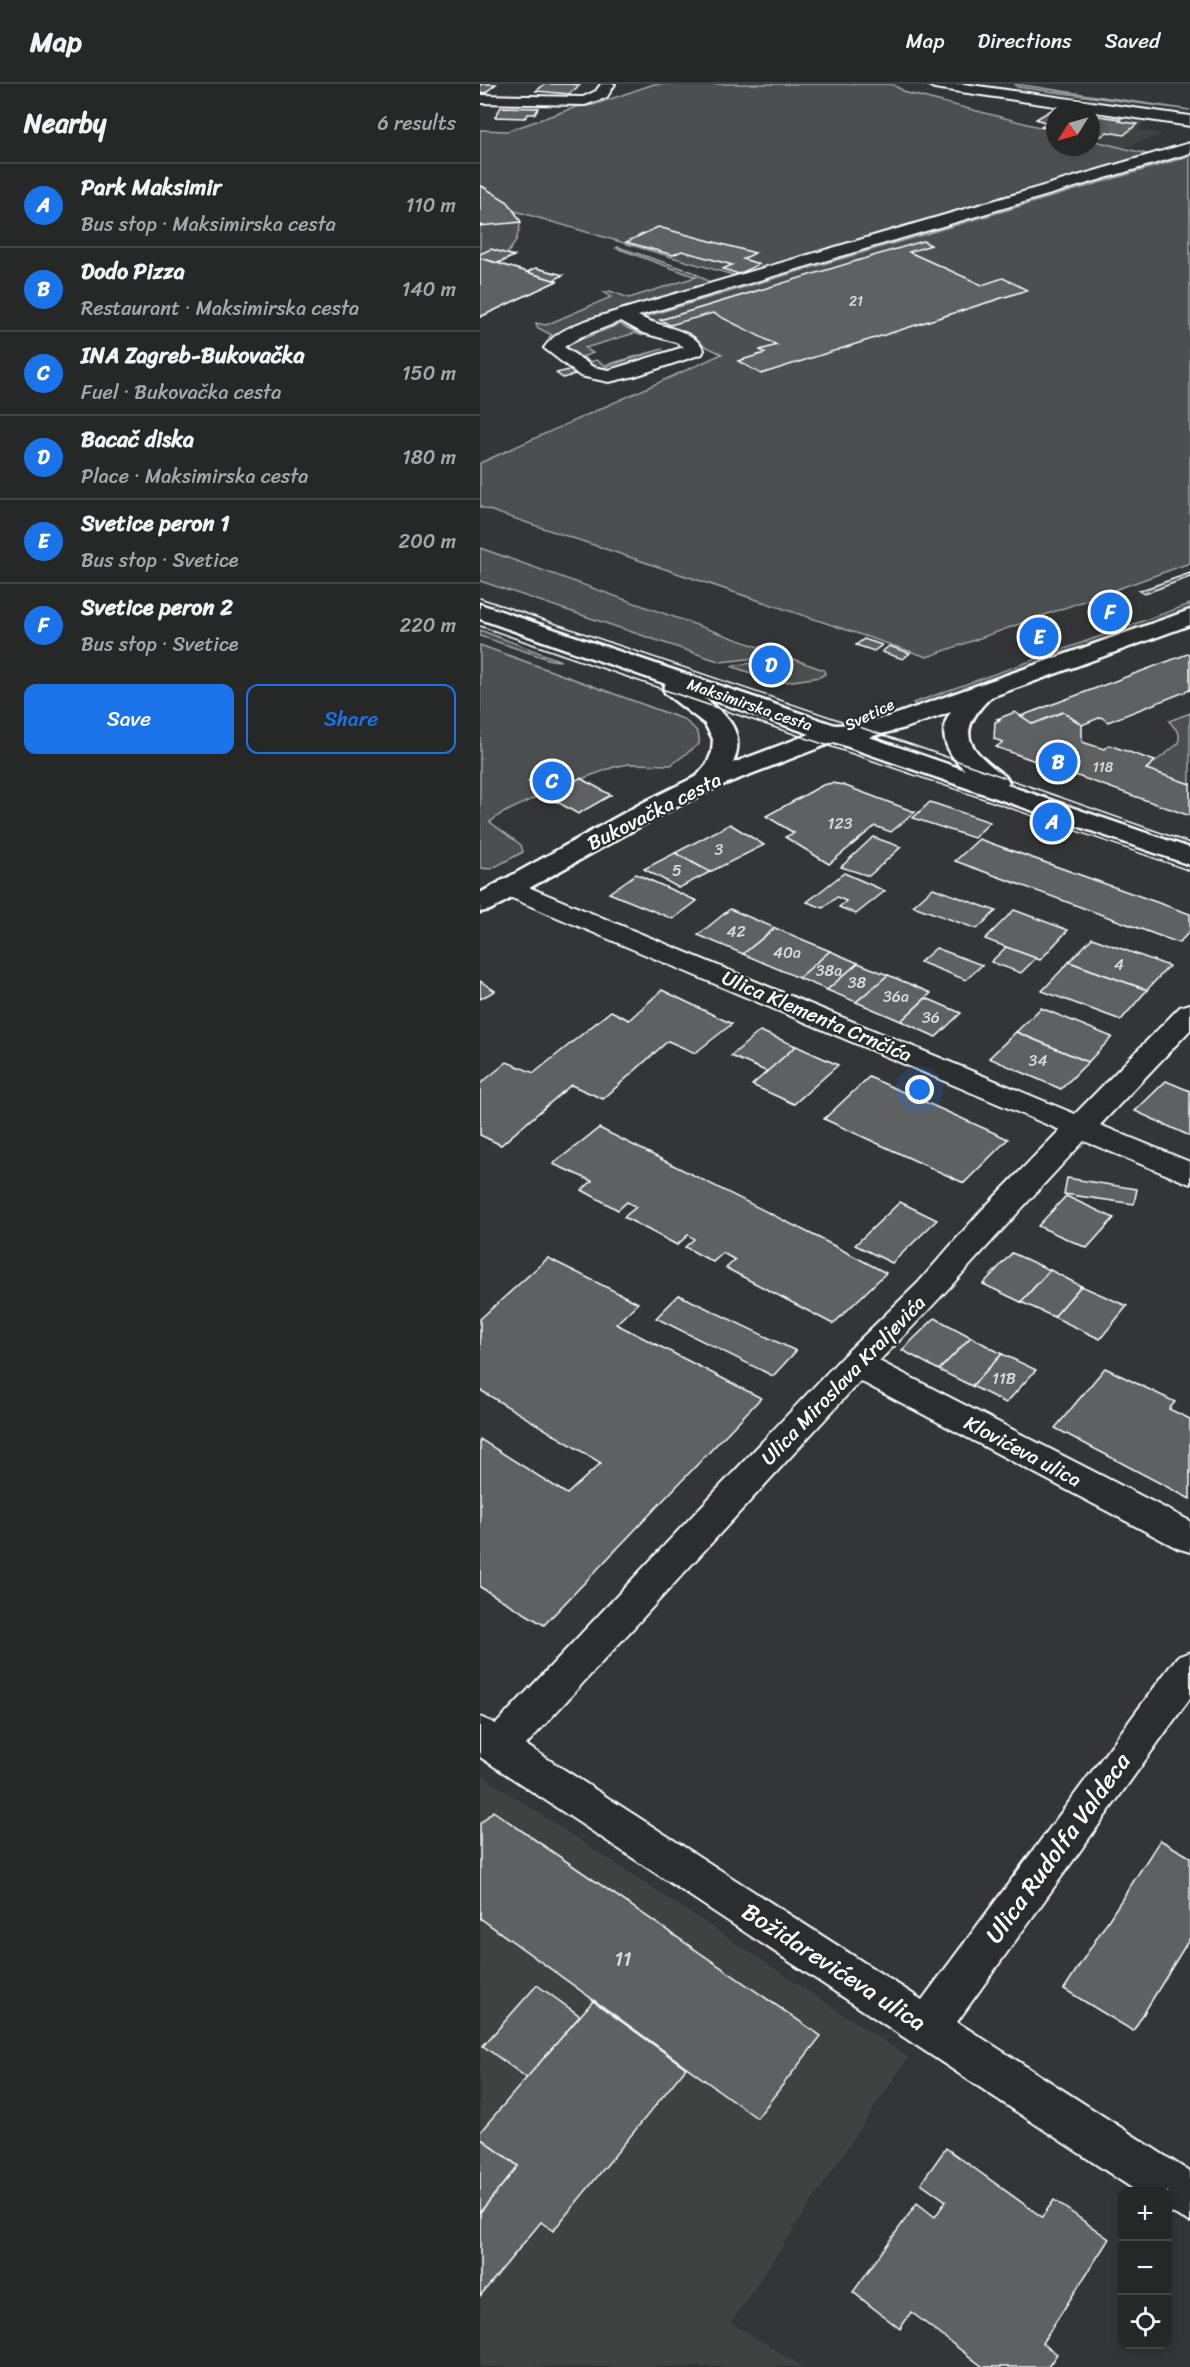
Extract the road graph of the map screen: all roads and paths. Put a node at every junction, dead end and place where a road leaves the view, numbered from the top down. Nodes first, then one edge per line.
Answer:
1 (608, 84) edge
2 (934, 84) edge
3 (480, 99) edge
4 (1190, 121) edge
5 (1190, 148) edge
6 (623, 315) junction
7 (1190, 595) edge
8 (480, 611) edge
9 (1190, 617) edge
10 (637, 665) junction
11 (982, 692) junction
12 (835, 733) junction
13 (706, 782) junction
14 (1014, 795) junction
15 (1190, 857) edge
16 (509, 887) junction
17 (480, 904) edge
18 (1190, 1014) edge
19 (1081, 1128) junction
20 (1190, 1174) edge
21 (845, 1376) junction
22 (1190, 1538) edge
23 (1190, 1668) edge
24 (489, 1741) edge
25 (927, 2028) junction
26 (1190, 2199) edge

1 - 3 street
2 - 4 street
5 - 6 street
6 - 6 street
7 - 12 main road, Svetice
8 - 10 main road, Maksimirska cesta
9 - 11 main road, Svetice
10 - 12 main road, Maksimirska cesta
10 - 13 main road
11 - 12 main road, Svetice
11 - 14 main road
12 - 13 main road, Bukovačka cesta
12 - 14 main road, Maksimirska cesta
13 - 16 main road, Bukovačka cesta
14 - 15 main road, Maksimirska cesta
16 - 17 main road, Bukovačka cesta
16 - 19 street, Ulica Klementa Crnčića
18 - 19 street, Ulica Miroslava Kraljevića
19 - 20 street, Ulica Klementa Crnčića
19 - 21 street, Ulica Miroslava Kraljevića
21 - 22 street, Klovićeva ulica
21 - 24 street, Ulica Miroslava Kraljevića
23 - 25 street, Ulica Rudolfa Valdeca
24 - 25 street, Božidarevićeva ulica
25 - 26 street, Božidarevićeva ulica

